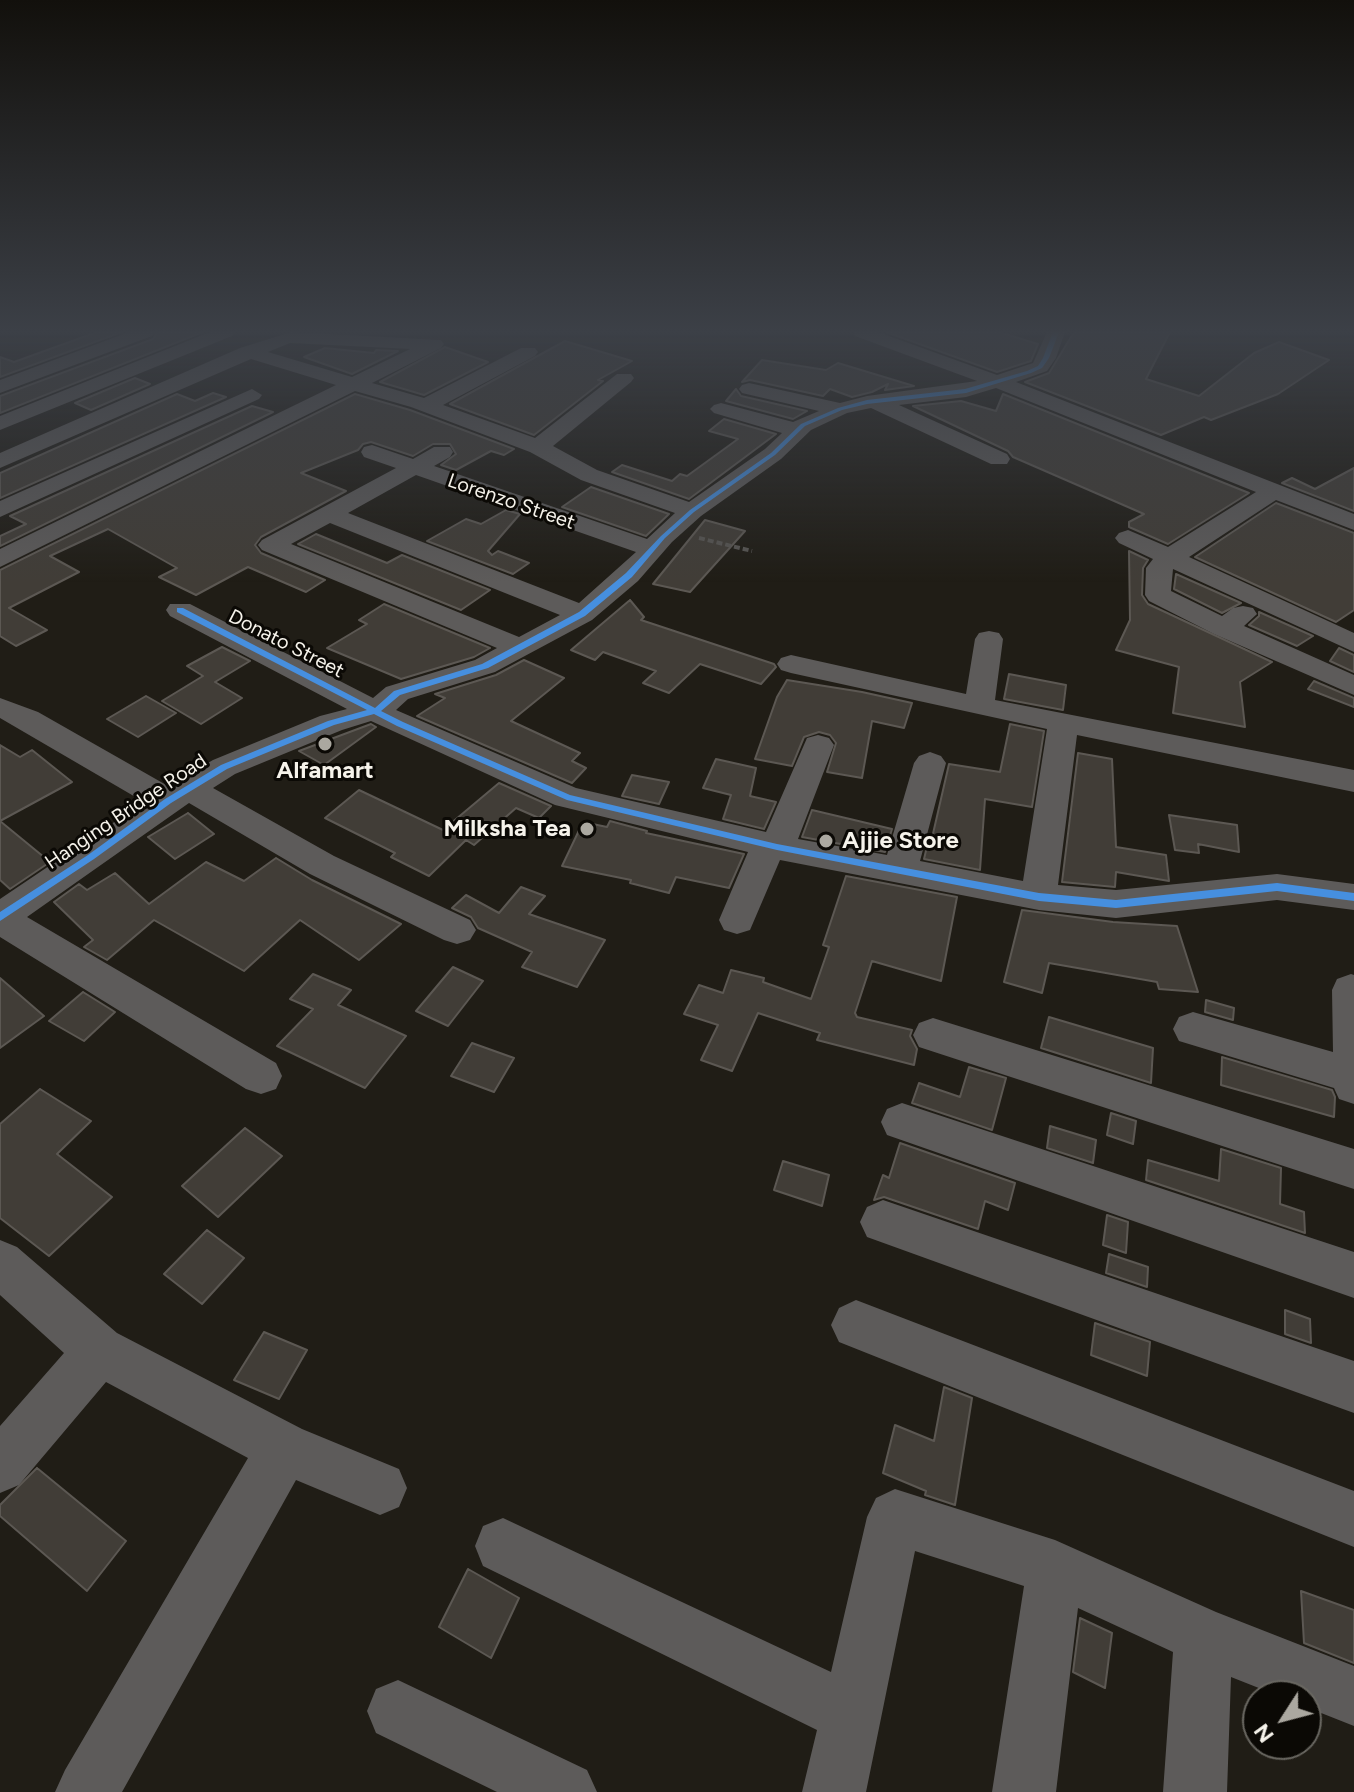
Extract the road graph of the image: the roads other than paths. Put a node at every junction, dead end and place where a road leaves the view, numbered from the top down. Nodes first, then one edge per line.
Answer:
1 (21, 416) edge
2 (104, 416) edge
3 (207, 416) edge
4 (294, 416) edge
5 (452, 416) edge
6 (577, 416) edge
7 (745, 416) edge
8 (826, 416) edge
9 (905, 416) edge
10 (1082, 416) edge
11 (0, 424) edge
12 (797, 430) junction
13 (538, 447) junction
14 (372, 452) dead end
15 (442, 452) dead end
16 (999, 459) dead end
17 (0, 461) edge
18 (411, 467) junction
19 (1273, 492) junction
20 (0, 510) edge
21 (692, 511) junction
22 (330, 514) junction
23 (1354, 523) edge
24 (1128, 538) dead end
25 (651, 549) junction
26 (1169, 558) junction
27 (0, 559) edge
28 (1261, 602) junction
29 (180, 610) dead end
30 (582, 614) junction
31 (1224, 628) junction
32 (989, 639) dead end
33 (1354, 644) edge
34 (522, 648) junction
35 (791, 664) dead end
36 (1354, 686) edge
37 (979, 706) junction
38 (0, 707) edge
39 (377, 710) junction
40 (1063, 723) junction
41 (818, 745) dead end
42 (930, 763) dead end
43 (1354, 781) edge
44 (178, 795) junction
45 (773, 846) junction
46 (900, 870) junction
47 (1039, 897) junction
48 (1354, 897) edge
49 (0, 918) edge
50 (737, 920) dead end
51 (457, 930) dead end
52 (1351, 990) dead end
53 (1193, 1029) dead end
54 (933, 1035) dead end
55 (261, 1076) dead end
56 (1354, 1076) edge
57 (1354, 1086) edge
58 (902, 1122) dead end
59 (1354, 1169) edge
60 (883, 1222) dead end
61 (0, 1263) edge
62 (1354, 1275) edge
63 (856, 1325) dead end
64 (99, 1351) junction
65 (1354, 1387) edge
66 (284, 1448) junction
67 (0, 1466) edge
68 (380, 1488) dead end
69 (1354, 1519) edge
70 (503, 1546) dead end
71 (1055, 1568) junction
72 (1203, 1636) junction
73 (1354, 1696) edge
74 (398, 1711) dead end
75 (851, 1714) junction
76 (87, 1792) edge
77 (565, 1792) edge
78 (834, 1792) edge
79 (1024, 1792) edge
80 (1195, 1792) edge

1 - 11 street
2 - 17 street
3 - 20 street
4 - 27 street
5 - 13 street
6 - 13 street
7 - 12 street
8 - 12 street, Hanging Bridge Road
9 - 16 street
10 - 19 street
12 - 21 street, Hanging Bridge Road
13 - 21 street
14 - 18 street, Lorenzo Street
15 - 18 street
18 - 22 street
18 - 25 street, Lorenzo Street
19 - 23 street
19 - 26 street
21 - 25 street, Hanging Bridge Road
22 - 30 street
22 - 34 street
24 - 26 street
25 - 30 street, Hanging Bridge Road
26 - 28 street
26 - 31 street
28 - 31 street
28 - 33 street
29 - 39 street, Donato Street
30 - 34 street, Hanging Bridge Road
31 - 36 street
32 - 37 street
34 - 39 street, Hanging Bridge Road
35 - 37 street
37 - 40 street
38 - 44 street
39 - 44 street, Hanging Bridge Road
39 - 45 street, Donato Street
40 - 43 street
40 - 47 street
41 - 45 street
42 - 46 street
44 - 49 street, Hanging Bridge Road
44 - 51 street
45 - 46 street, Donato Street
45 - 50 street
46 - 47 street, Donato Street
47 - 48 street, Donato Street
49 - 55 street
52 - 56 street
53 - 56 street
54 - 59 street
56 - 57 street
58 - 62 street
60 - 65 street
61 - 64 street
63 - 69 street
64 - 66 street
64 - 67 street
66 - 68 street
66 - 76 street
70 - 75 street
71 - 72 street
71 - 75 street
71 - 79 street
72 - 73 street
72 - 80 street
74 - 77 street
75 - 78 street

